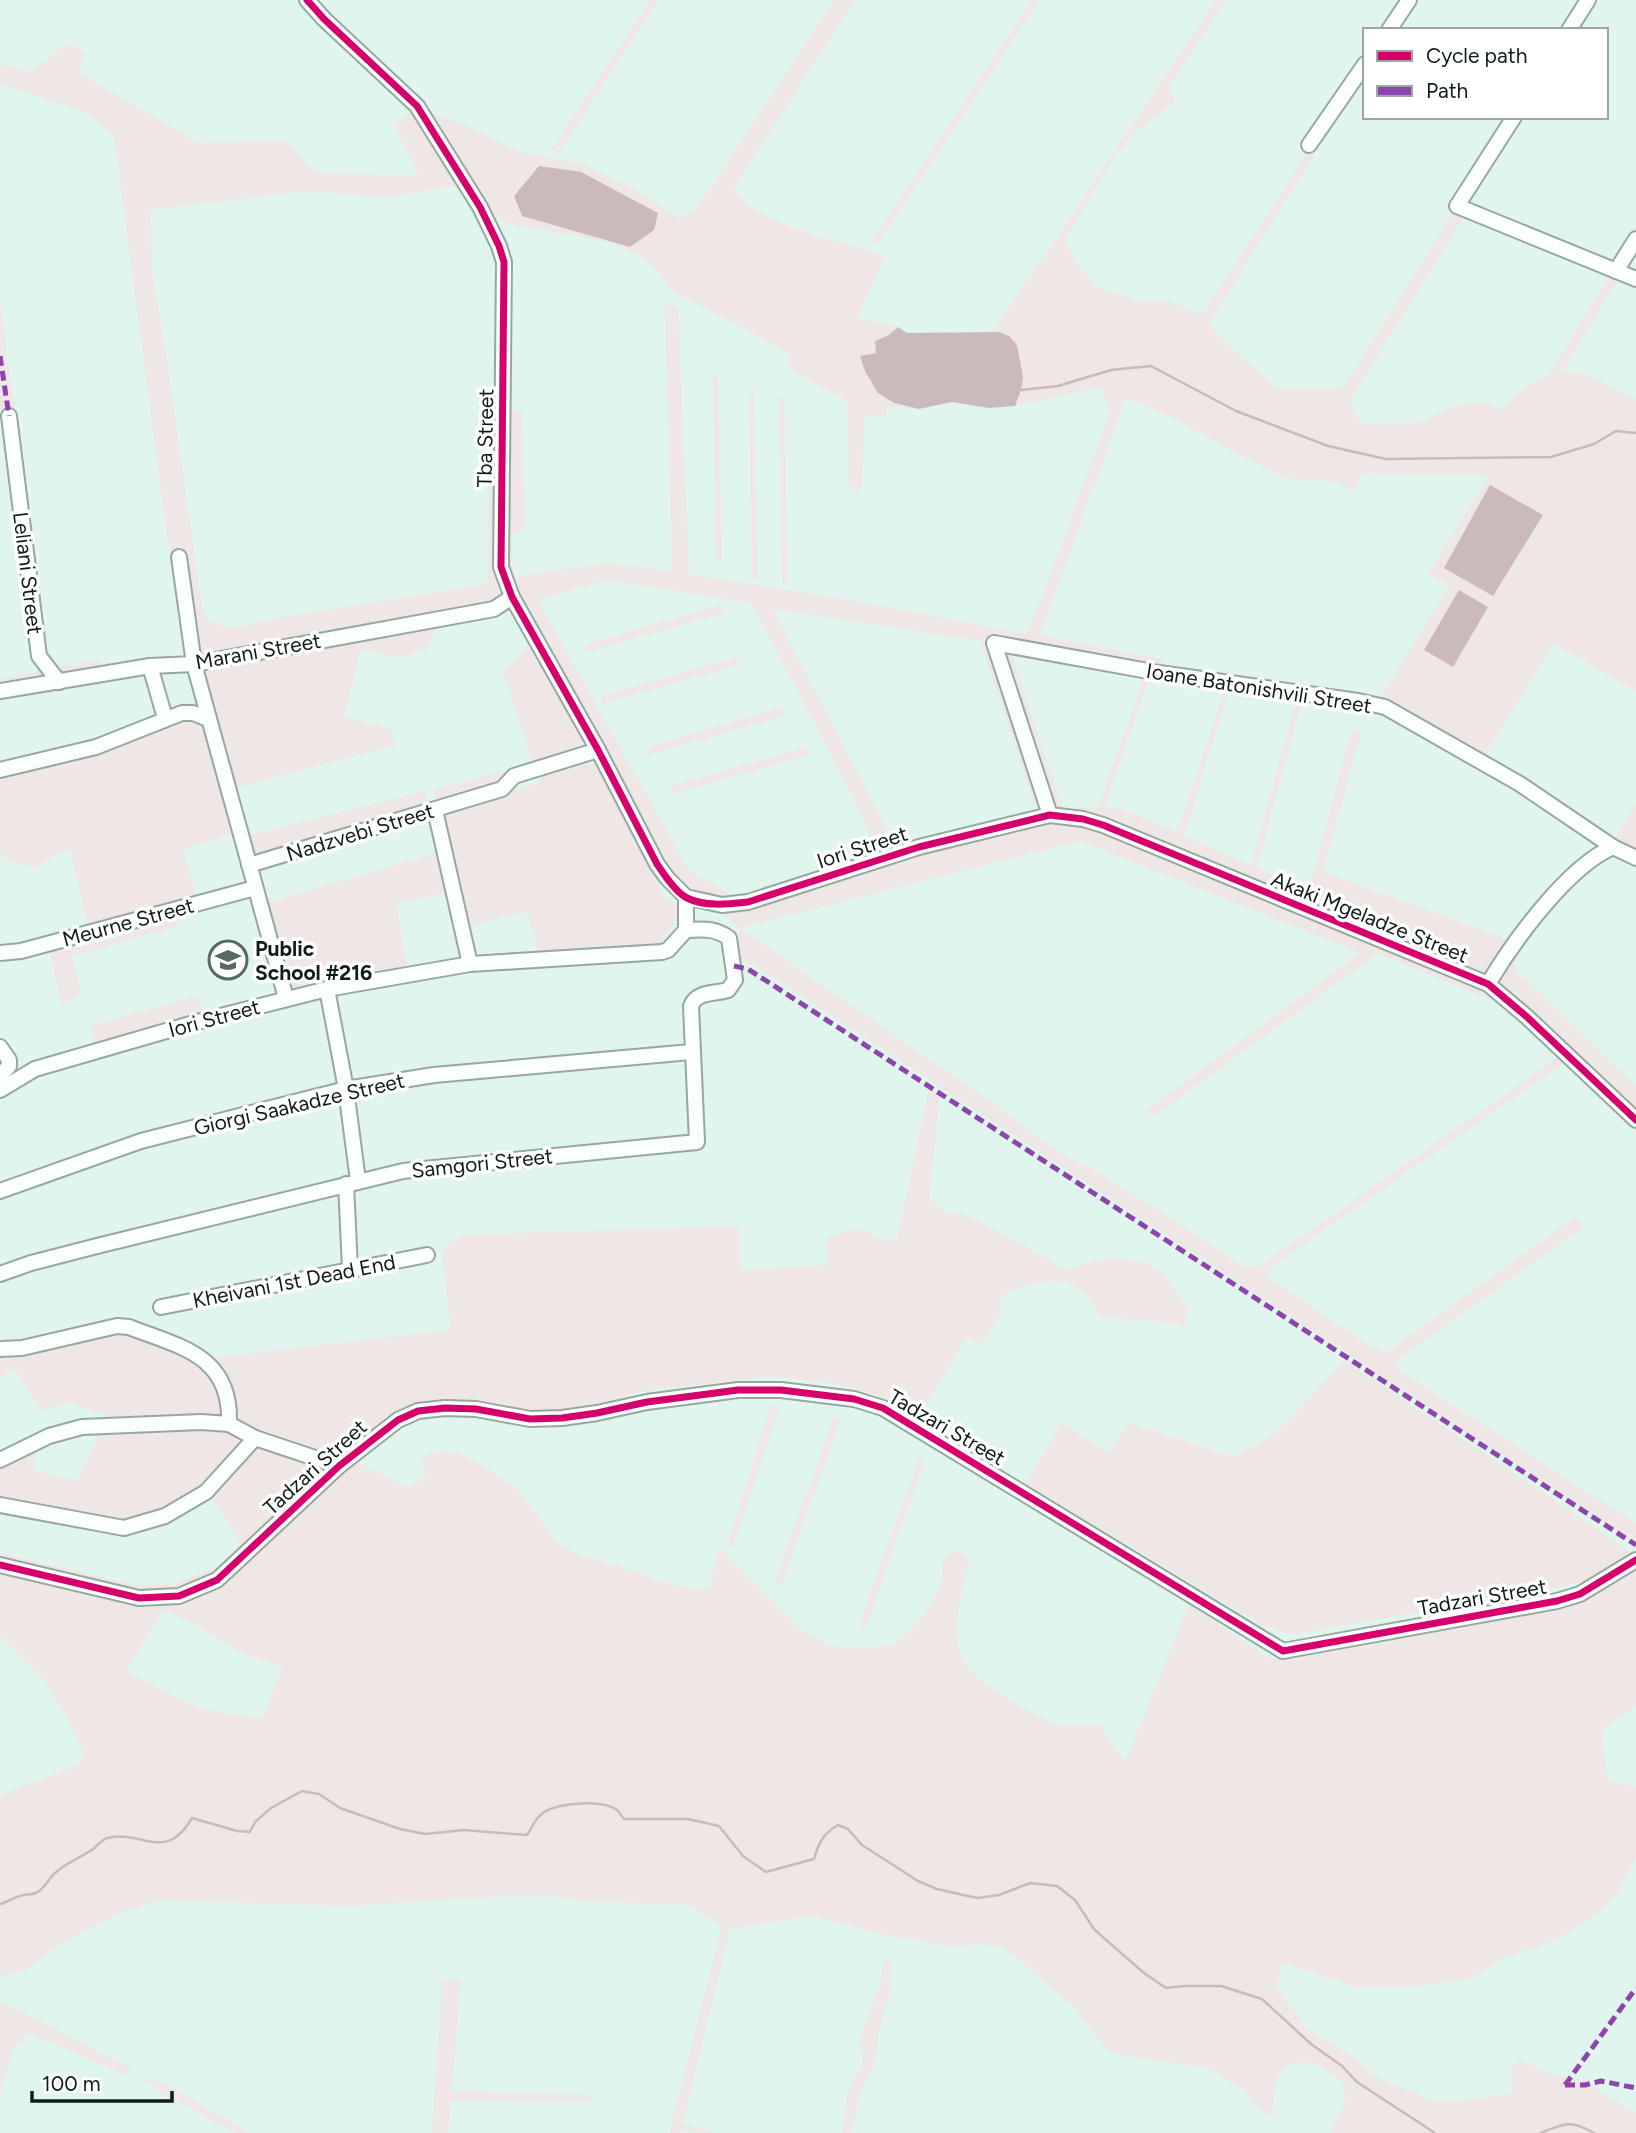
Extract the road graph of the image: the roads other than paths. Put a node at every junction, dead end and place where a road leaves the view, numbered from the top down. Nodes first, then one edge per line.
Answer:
1 (307, 0) edge
2 (1409, 0) edge
3 (1588, 0) edge
4 (1390, 28) edge
5 (1570, 28) edge
6 (1363, 67) edge
7 (1513, 119) edge
8 (1309, 145) dead end
9 (1636, 239) edge
10 (1616, 271) junction
11 (1636, 279) edge
12 (9, 416) dead end
13 (179, 557) dead end
14 (512, 597) junction
15 (194, 664) junction
16 (150, 666) junction
17 (59, 682) junction
18 (0, 691) edge
19 (166, 718) junction
20 (208, 719) junction
21 (598, 750) junction
22 (0, 770) edge
23 (435, 810) junction
24 (1050, 816) junction
25 (1613, 848) junction
26 (1636, 858) edge
27 (249, 865) junction
28 (255, 888) junction
29 (686, 897) junction
30 (686, 930) junction
31 (0, 953) edge
32 (470, 964) junction
33 (1488, 984) junction
34 (327, 989) junction
35 (286, 998) junction
36 (0, 1047) edge
37 (691, 1052) junction
38 (0, 1076) edge
39 (346, 1089) junction
40 (0, 1090) edge
41 (1636, 1120) edge
42 (352, 1182) junction
43 (0, 1191) edge
44 (427, 1255) dead end
45 (350, 1268) junction
46 (0, 1274) edge
47 (161, 1307) dead end
48 (0, 1349) edge
49 (229, 1423) junction
50 (255, 1438) junction
51 (0, 1460) edge
52 (339, 1466) junction
53 (0, 1505) edge
54 (1636, 1560) edge
55 (0, 1565) edge

1 - 14 street, Tba Street
2 - 4 street
3 - 5 street
6 - 8 street
7 - 10 street
9 - 10 street
10 - 11 street
12 - 17 street, Leliani Street
13 - 15 street
14 - 15 street, Marani Street
14 - 21 street, Tba Street
15 - 16 street, Marani Street
15 - 20 street
16 - 17 street, Marani Street
16 - 19 street
17 - 18 street, Marani Street
19 - 20 street
19 - 22 street
20 - 27 street
21 - 23 street, Nadzvebi Street
21 - 29 street, Tba Street
23 - 27 street, Nadzvebi Street
23 - 32 street
24 - 25 street, Ioane Batonishvili Street
24 - 29 street, Iori Street
24 - 33 street, Akaki Mgeladze Street
25 - 26 street, Ioane Batonishvili Street
25 - 33 street
27 - 28 street
28 - 31 street, Meurne Street
28 - 35 street
29 - 30 street
30 - 32 street, Iori Street
30 - 37 street, Samgori Street
32 - 34 street, Iori Street
33 - 41 street, Akaki Mgeladze Street
34 - 35 street, Iori Street
34 - 39 street
35 - 40 street, Iori Street
36 - 38 street
37 - 39 street, Giorgi Saakadze Street
37 - 42 street, Samgori Street
39 - 42 street
39 - 43 street, Giorgi Saakadze Street
42 - 45 street
42 - 46 street, Samgori Street
44 - 45 street, Kheivani 1st Dead End
45 - 47 street, Kheivani 1st Dead End
48 - 49 street
49 - 50 street
49 - 51 street
50 - 52 street
50 - 53 street
52 - 54 street, Tadzari Street
52 - 55 street, Tadzari Street

